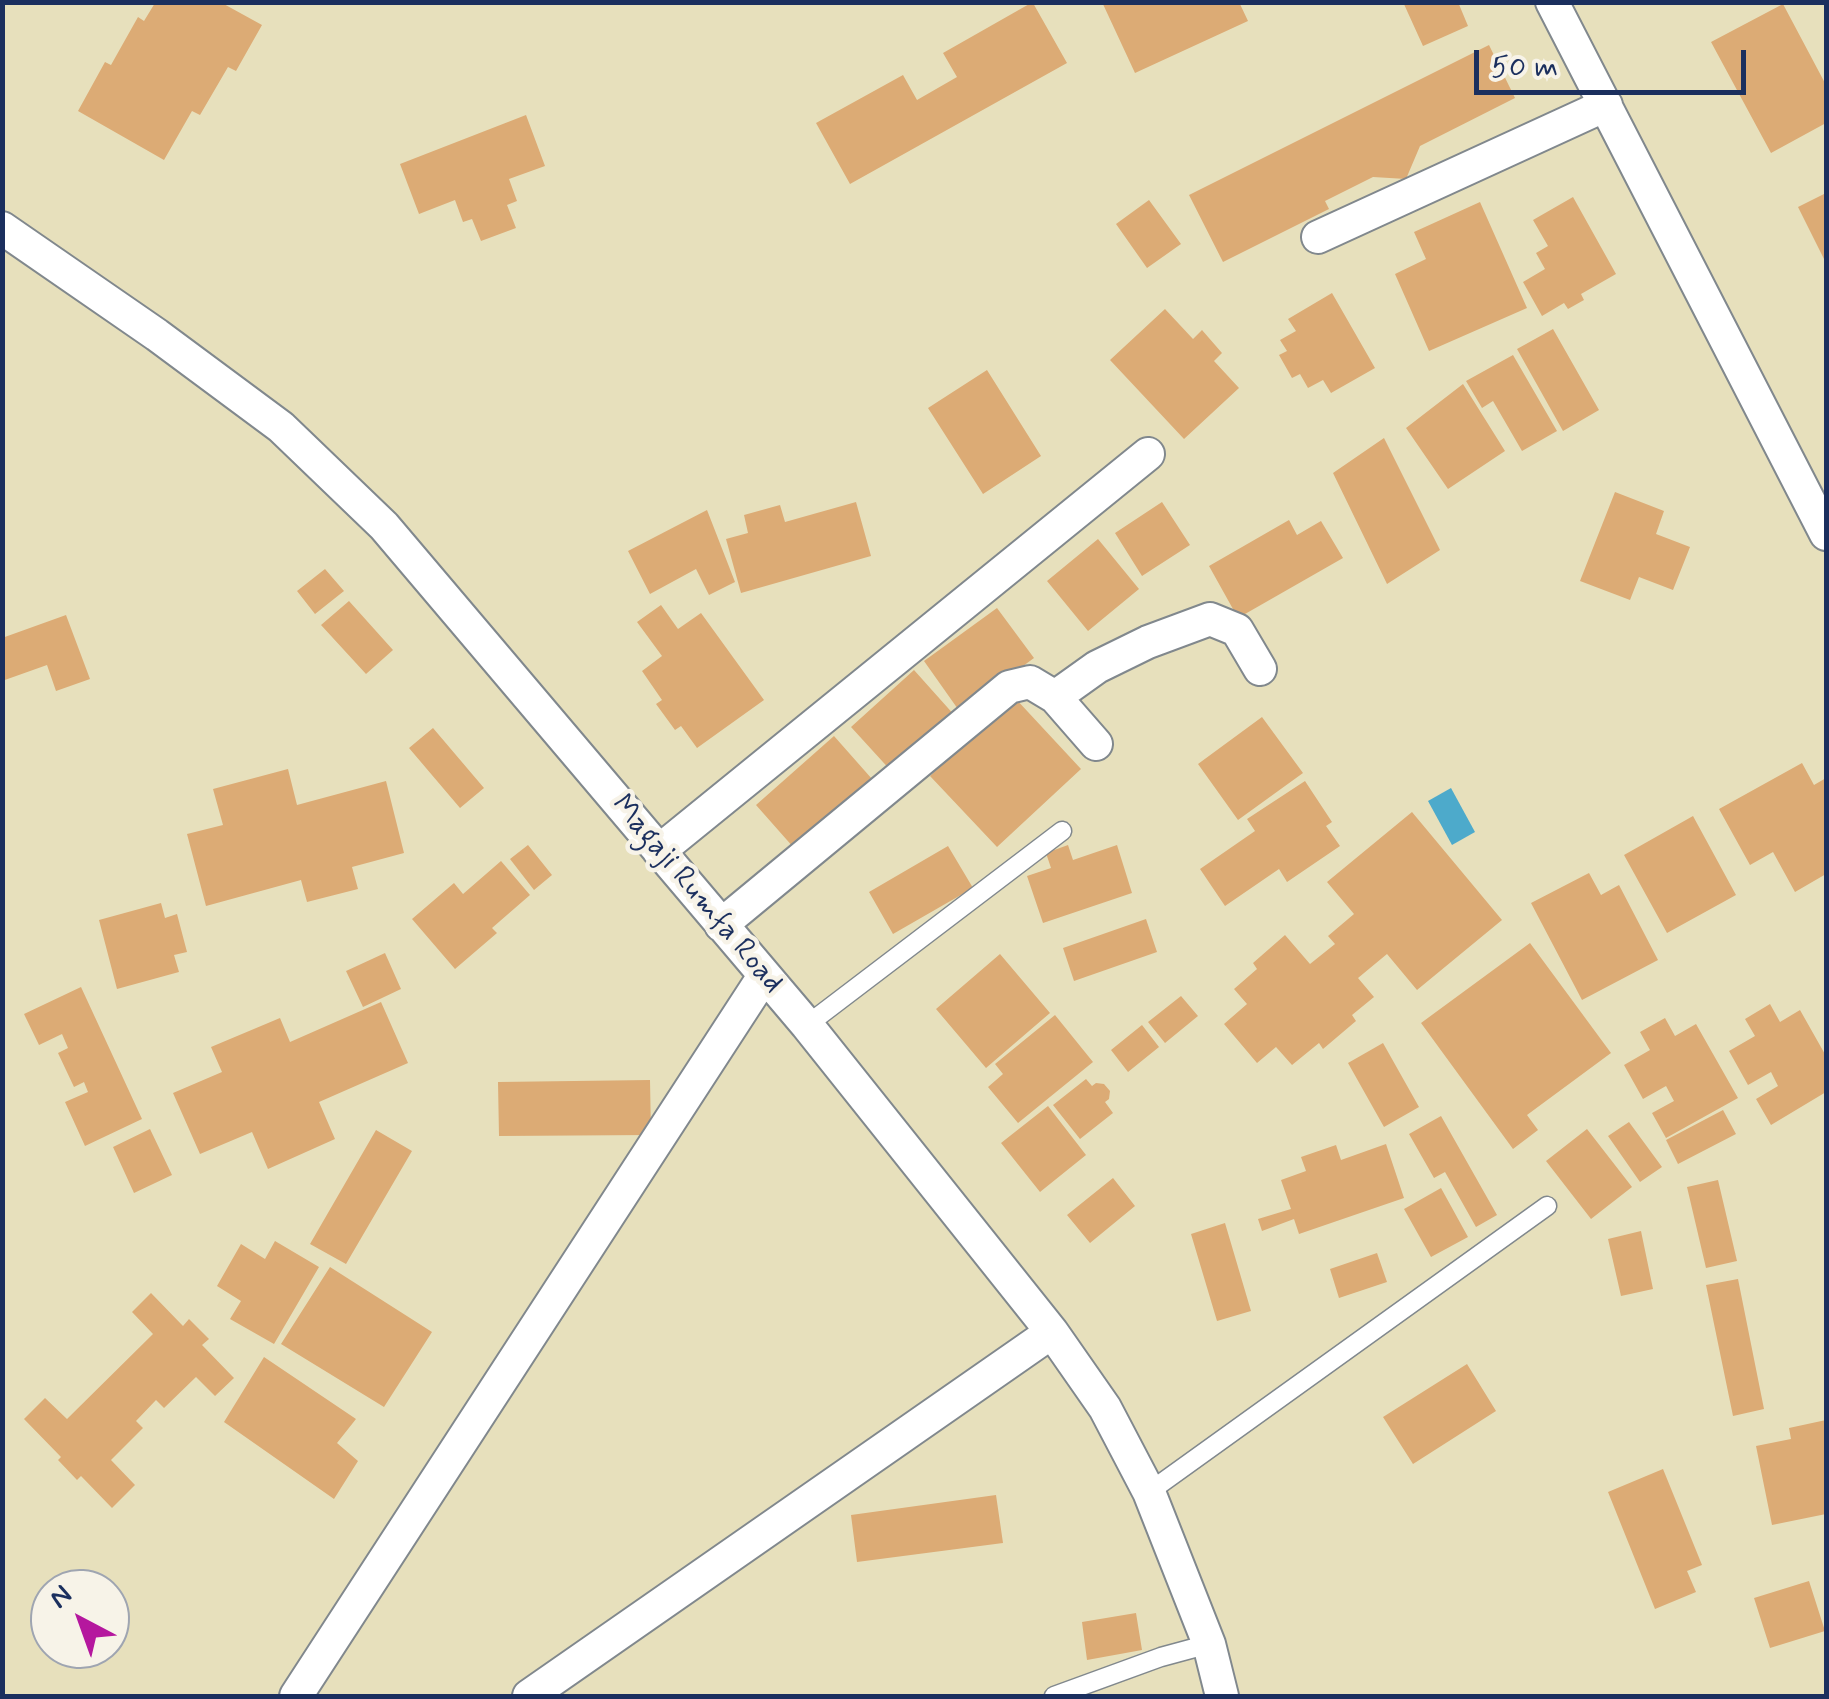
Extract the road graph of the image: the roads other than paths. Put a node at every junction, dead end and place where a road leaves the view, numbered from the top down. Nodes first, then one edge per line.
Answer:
1 (1552, 2) edge
2 (1606, 104) junction
3 (2, 228) edge
4 (1318, 238) dead end
5 (1148, 454) dead end
6 (1826, 534) edge
7 (1260, 669) dead end
8 (1055, 696) junction
9 (1096, 744) dead end
10 (1062, 831) dead end
11 (659, 851) junction
12 (721, 925) junction
13 (764, 976) junction
14 (807, 1025) junction
15 (1548, 1206) dead end
16 (1052, 1332) junction
17 (1149, 1492) junction
18 (1209, 1644) junction
19 (296, 1696) edge
20 (529, 1696) edge
21 (1054, 1696) edge
22 (1222, 1696) edge

1 - 2 street
2 - 4 street
2 - 6 street
3 - 11 street, Magaji Rumfa Road
5 - 11 street
7 - 8 street
8 - 9 street
8 - 12 street
10 - 14 lane
11 - 12 street, Magaji Rumfa Road
12 - 13 street, Magaji Rumfa Road
13 - 14 street, Magaji Rumfa Road
13 - 19 street
14 - 16 street, Magaji Rumfa Road
15 - 17 lane
16 - 17 street, Magaji Rumfa Road
16 - 20 street
17 - 18 street, Magaji Rumfa Road
18 - 21 lane
18 - 22 street, Magaji Rumfa Road

